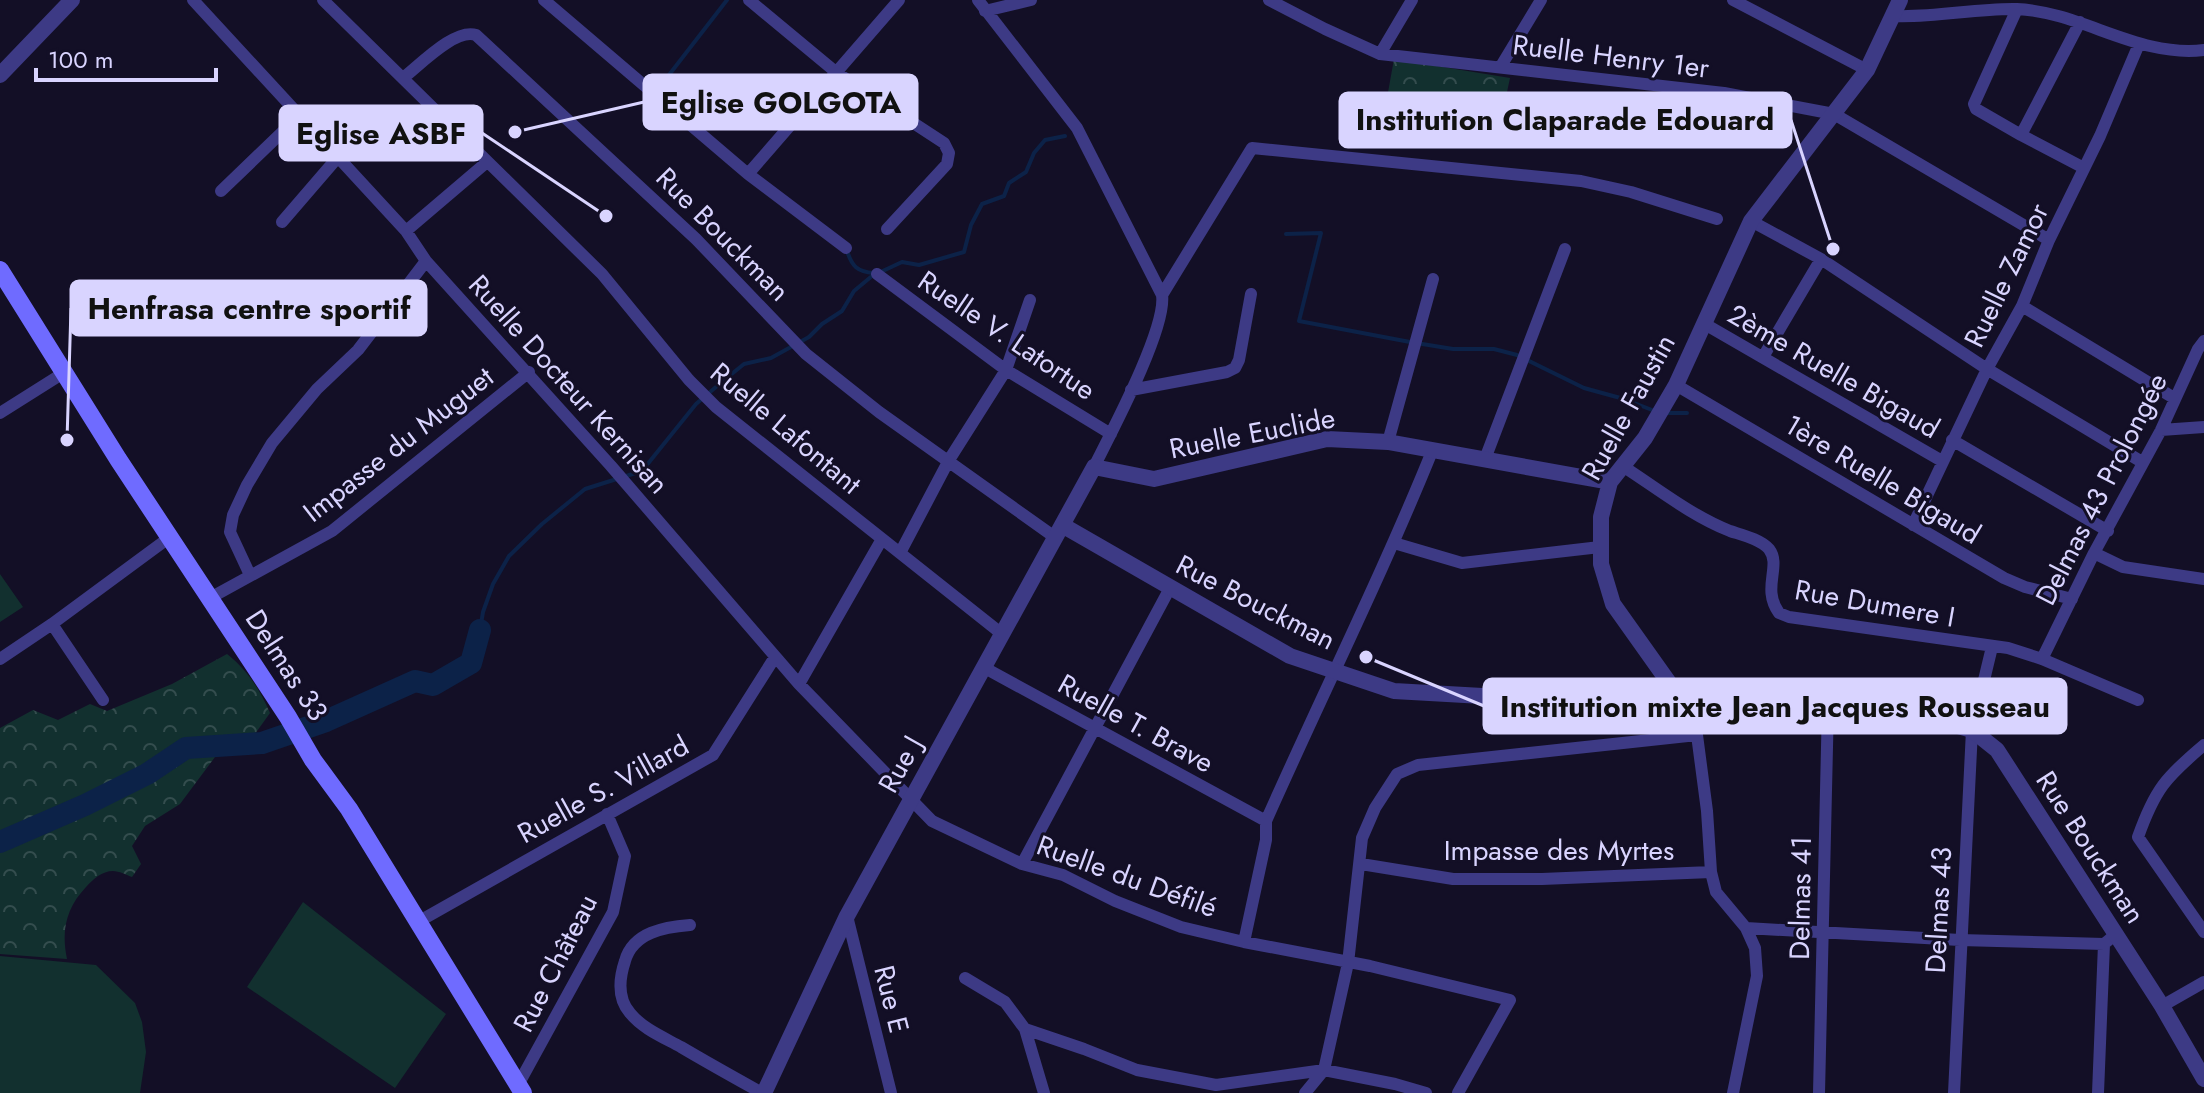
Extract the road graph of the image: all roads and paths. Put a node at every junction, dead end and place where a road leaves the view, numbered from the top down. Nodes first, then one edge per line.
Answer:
1 (72, 0) edge
2 (193, 0) edge
3 (323, 0) edge
4 (544, 0) edge
5 (749, 0) edge
6 (899, 0) edge
7 (1031, 0) edge
8 (1269, 0) edge
9 (1412, 0) edge
10 (1541, 0) edge
11 (1733, 0) edge
12 (981, 6) edge
13 (1896, 8) edge
14 (2017, 9) junction
15 (2080, 22) junction
16 (2139, 44) junction
17 (2204, 50) edge
18 (1380, 54) junction
19 (1501, 66) junction
20 (1867, 70) junction
21 (837, 73) junction
22 (0, 75) edge
23 (403, 78) junction
24 (1834, 114) junction
25 (299, 116) junction
26 (2021, 135) junction
27 (338, 157) junction
28 (487, 162) junction
29 (2084, 168) junction
30 (748, 174) junction
31 (221, 191) dead end
32 (1717, 219) dead end
33 (1751, 221) junction
34 (282, 222) dead end
35 (887, 229) dead end
36 (406, 231) junction
37 (2049, 240) junction
38 (846, 248) dead end
39 (1565, 249) dead end
40 (1821, 259) junction
41 (426, 261) junction
42 (0, 270) edge
43 (877, 274) dead end
44 (1433, 279) dead end
45 (1251, 294) dead end
46 (1162, 295) junction
47 (1030, 300) dead end
48 (2022, 306) junction
49 (1703, 323) junction
50 (2204, 341) edge
51 (1763, 357) junction
52 (1987, 369) junction
53 (1006, 370) junction
54 (65, 372) junction
55 (529, 372) junction
56 (1676, 385) junction
57 (1131, 390) junction
58 (2174, 398) junction
59 (0, 413) edge
60 (2204, 427) edge
61 (2161, 430) junction
62 (1111, 434) junction
63 (1952, 440) junction
64 (1388, 442) junction
65 (1433, 449) junction
66 (1485, 459) junction
67 (949, 460) junction
68 (1942, 461) junction
69 (2142, 462) junction
70 (1094, 467) junction
71 (1624, 467) junction
72 (1610, 482) junction
73 (1913, 525) junction
74 (2108, 531) junction
75 (1059, 532) junction
76 (170, 537) junction
77 (882, 539) junction
78 (1394, 543) junction
79 (1600, 547) junction
80 (900, 553) junction
81 (2094, 553) junction
82 (250, 575) junction
83 (2204, 579) edge
84 (1170, 588) junction
85 (210, 598) junction
86 (2072, 599) junction
87 (52, 624) junction
88 (1002, 634) junction
89 (1992, 647) junction
90 (775, 657) junction
91 (0, 659) edge
92 (2042, 659) junction
93 (983, 667) junction
94 (1333, 671) junction
95 (799, 684) junction
96 (1672, 687) junction
97 (103, 700) dead end
98 (2138, 700) dead end
99 (1828, 704) junction
100 (1094, 726) junction
101 (1972, 730) junction
102 (1697, 735) junction
103 (2204, 745) edge
104 (910, 801) junction
105 (607, 814) junction
106 (1266, 821) junction
107 (1022, 864) junction
108 (1361, 864) junction
109 (1711, 872) junction
110 (847, 916) junction
111 (416, 923) junction
112 (690, 925) dead end
113 (1746, 928) junction
114 (1823, 932) junction
115 (2204, 932) edge
116 (2110, 939) junction
117 (1960, 940) junction
118 (1244, 942) junction
119 (1348, 963) junction
120 (965, 978) dead end
121 (2204, 982) edge
122 (2162, 1006) junction
123 (1025, 1029) junction
124 (1324, 1070) junction
125 (2204, 1079) edge
126 (521, 1089) edge
127 (763, 1093) edge
128 (891, 1093) edge
129 (1044, 1093) edge
130 (1305, 1093) edge
131 (1426, 1093) edge
132 (1458, 1093) edge
133 (1733, 1093) edge
134 (1819, 1093) edge
135 (1954, 1093) edge
136 (2098, 1093) edge

1 - 22 street
2 - 25 street, Ruelle Docteur Kernisan
3 - 23 street, Ruelle Lafontant
4 - 30 street
5 - 21 street
6 - 21 street
7 - 12 street
8 - 18 street
9 - 18 street
10 - 19 street
11 - 20 street
12 - 46 street
13 - 14 street
13 - 20 street, Ruelle Faustin
14 - 15 street
14 - 26 street
15 - 16 street
15 - 26 street
16 - 17 street
16 - 29 street, Ruelle Zamor
18 - 19 street, Ruelle Henry 1er
19 - 24 street, Ruelle Henry 1er
20 - 24 street, Ruelle Faustin
21 - 30 street
21 - 35 street
23 - 28 street, Ruelle Lafontant
23 - 67 street, Rue Bouckman
24 - 33 street, Ruelle Faustin
24 - 37 street, Ruelle Henry 1er
25 - 27 street, Ruelle Docteur Kernisan
25 - 31 street
26 - 29 street
27 - 34 street
27 - 36 street, Ruelle Docteur Kernisan
28 - 36 street
28 - 77 street, Ruelle Lafontant
29 - 37 street, Ruelle Zamor
30 - 38 street
32 - 46 street
33 - 40 street
33 - 49 street, Ruelle Faustin
36 - 41 street, Ruelle Docteur Kernisan
37 - 48 street, Ruelle Zamor
39 - 66 street
40 - 51 street
40 - 52 street
41 - 55 street, Ruelle Docteur Kernisan
41 - 82 street
42 - 54 main road, Delmas 33
43 - 53 street, Ruelle V. Latortue
44 - 64 street
45 - 57 street
46 - 57 street
47 - 53 street
48 - 52 street, Ruelle Zamor
48 - 58 street
49 - 51 street, 2ème Ruelle Bigaud
49 - 56 street, Ruelle Faustin
50 - 58 street, Delmas 43 Prolongée
51 - 68 street, 2ème Ruelle Bigaud
52 - 63 street, Ruelle Zamor
52 - 69 street
53 - 62 street, Ruelle V. Latortue
53 - 67 street
54 - 59 street
54 - 76 main road, Delmas 33
55 - 82 street, Impasse du Muguet
55 - 90 street, Ruelle Docteur Kernisan
56 - 71 street, Ruelle Faustin
56 - 73 street, 1ère Ruelle Bigaud
57 - 62 street
58 - 61 street, Delmas 43 Prolongée
60 - 61 street
61 - 69 street, Delmas 43 Prolongée
62 - 70 street
63 - 68 street, Ruelle Zamor
63 - 74 street
64 - 65 street, Ruelle Euclide
64 - 70 street, Ruelle Euclide
65 - 66 street, Ruelle Euclide
65 - 78 street, Ruelle du Défilé
66 - 72 street, Ruelle Euclide
67 - 75 street, Rue Bouckman
67 - 80 street
68 - 73 street, Ruelle Zamor
69 - 74 street, Delmas 43 Prolongée
70 - 75 street, Rue J
71 - 72 street, Ruelle Faustin
71 - 89 street, Rue Dumere I
72 - 79 street, Ruelle Faustin
73 - 86 street, 1ère Ruelle Bigaud
74 - 81 street, Delmas 43 Prolongée
75 - 84 street, Rue Bouckman
75 - 88 street, Rue J
76 - 85 main road, Delmas 33
76 - 87 street
77 - 80 street, Ruelle Lafontant
77 - 95 street
78 - 79 street
78 - 94 street, Ruelle du Défilé
79 - 96 street, Ruelle Faustin
80 - 88 street, Ruelle Lafontant
81 - 83 street
81 - 86 street, Delmas 43 Prolongée
82 - 85 street, Impasse du Muguet
84 - 94 street, Rue Bouckman
84 - 100 street
85 - 111 main road, Delmas 33
86 - 92 street, Delmas 43 Prolongée
87 - 91 street
87 - 97 street
88 - 93 street, Rue J
89 - 92 street, Rue Dumere I
89 - 101 street, Delmas 43
90 - 95 street, Ruelle Docteur Kernisan
90 - 105 street, Ruelle S. Villard
92 - 98 street, Rue Dumere I
93 - 100 street, Ruelle T. Brave
93 - 104 street, Rue J
94 - 96 street, Rue Bouckman
94 - 106 street, Ruelle du Défilé
95 - 104 street, Ruelle Docteur Kernisan
96 - 99 street, Rue Bouckman
96 - 102 street, Ruelle Faustin
99 - 101 street, Rue Bouckman
99 - 114 street, Delmas 41
100 - 106 street, Ruelle T. Brave
100 - 107 street
101 - 116 street, Rue Bouckman
101 - 117 street, Delmas 43
102 - 108 street
102 - 109 street, Ruelle Faustin
103 - 115 street
104 - 107 street, Ruelle du Défilé
104 - 110 street, Rue J
105 - 111 street, Ruelle S. Villard
105 - 126 street, Rue Château
106 - 118 street, Ruelle du Défilé
107 - 118 street, Ruelle du Défilé
108 - 109 street, Impasse des Myrtes
108 - 119 street
109 - 113 street, Ruelle Faustin
110 - 127 street, Rue J
110 - 128 street, Rue E
111 - 126 main road, Delmas 33
112 - 127 street
113 - 114 street
113 - 133 street, Ruelle Faustin
114 - 117 street
114 - 134 street, Delmas 41
116 - 117 street
116 - 122 street, Rue Bouckman
116 - 136 street
117 - 135 street, Delmas 43
118 - 119 street
119 - 124 street
119 - 132 street
120 - 123 street
121 - 122 street
122 - 125 street, Rue Bouckman
123 - 124 street
123 - 129 street
124 - 130 street
124 - 131 street

